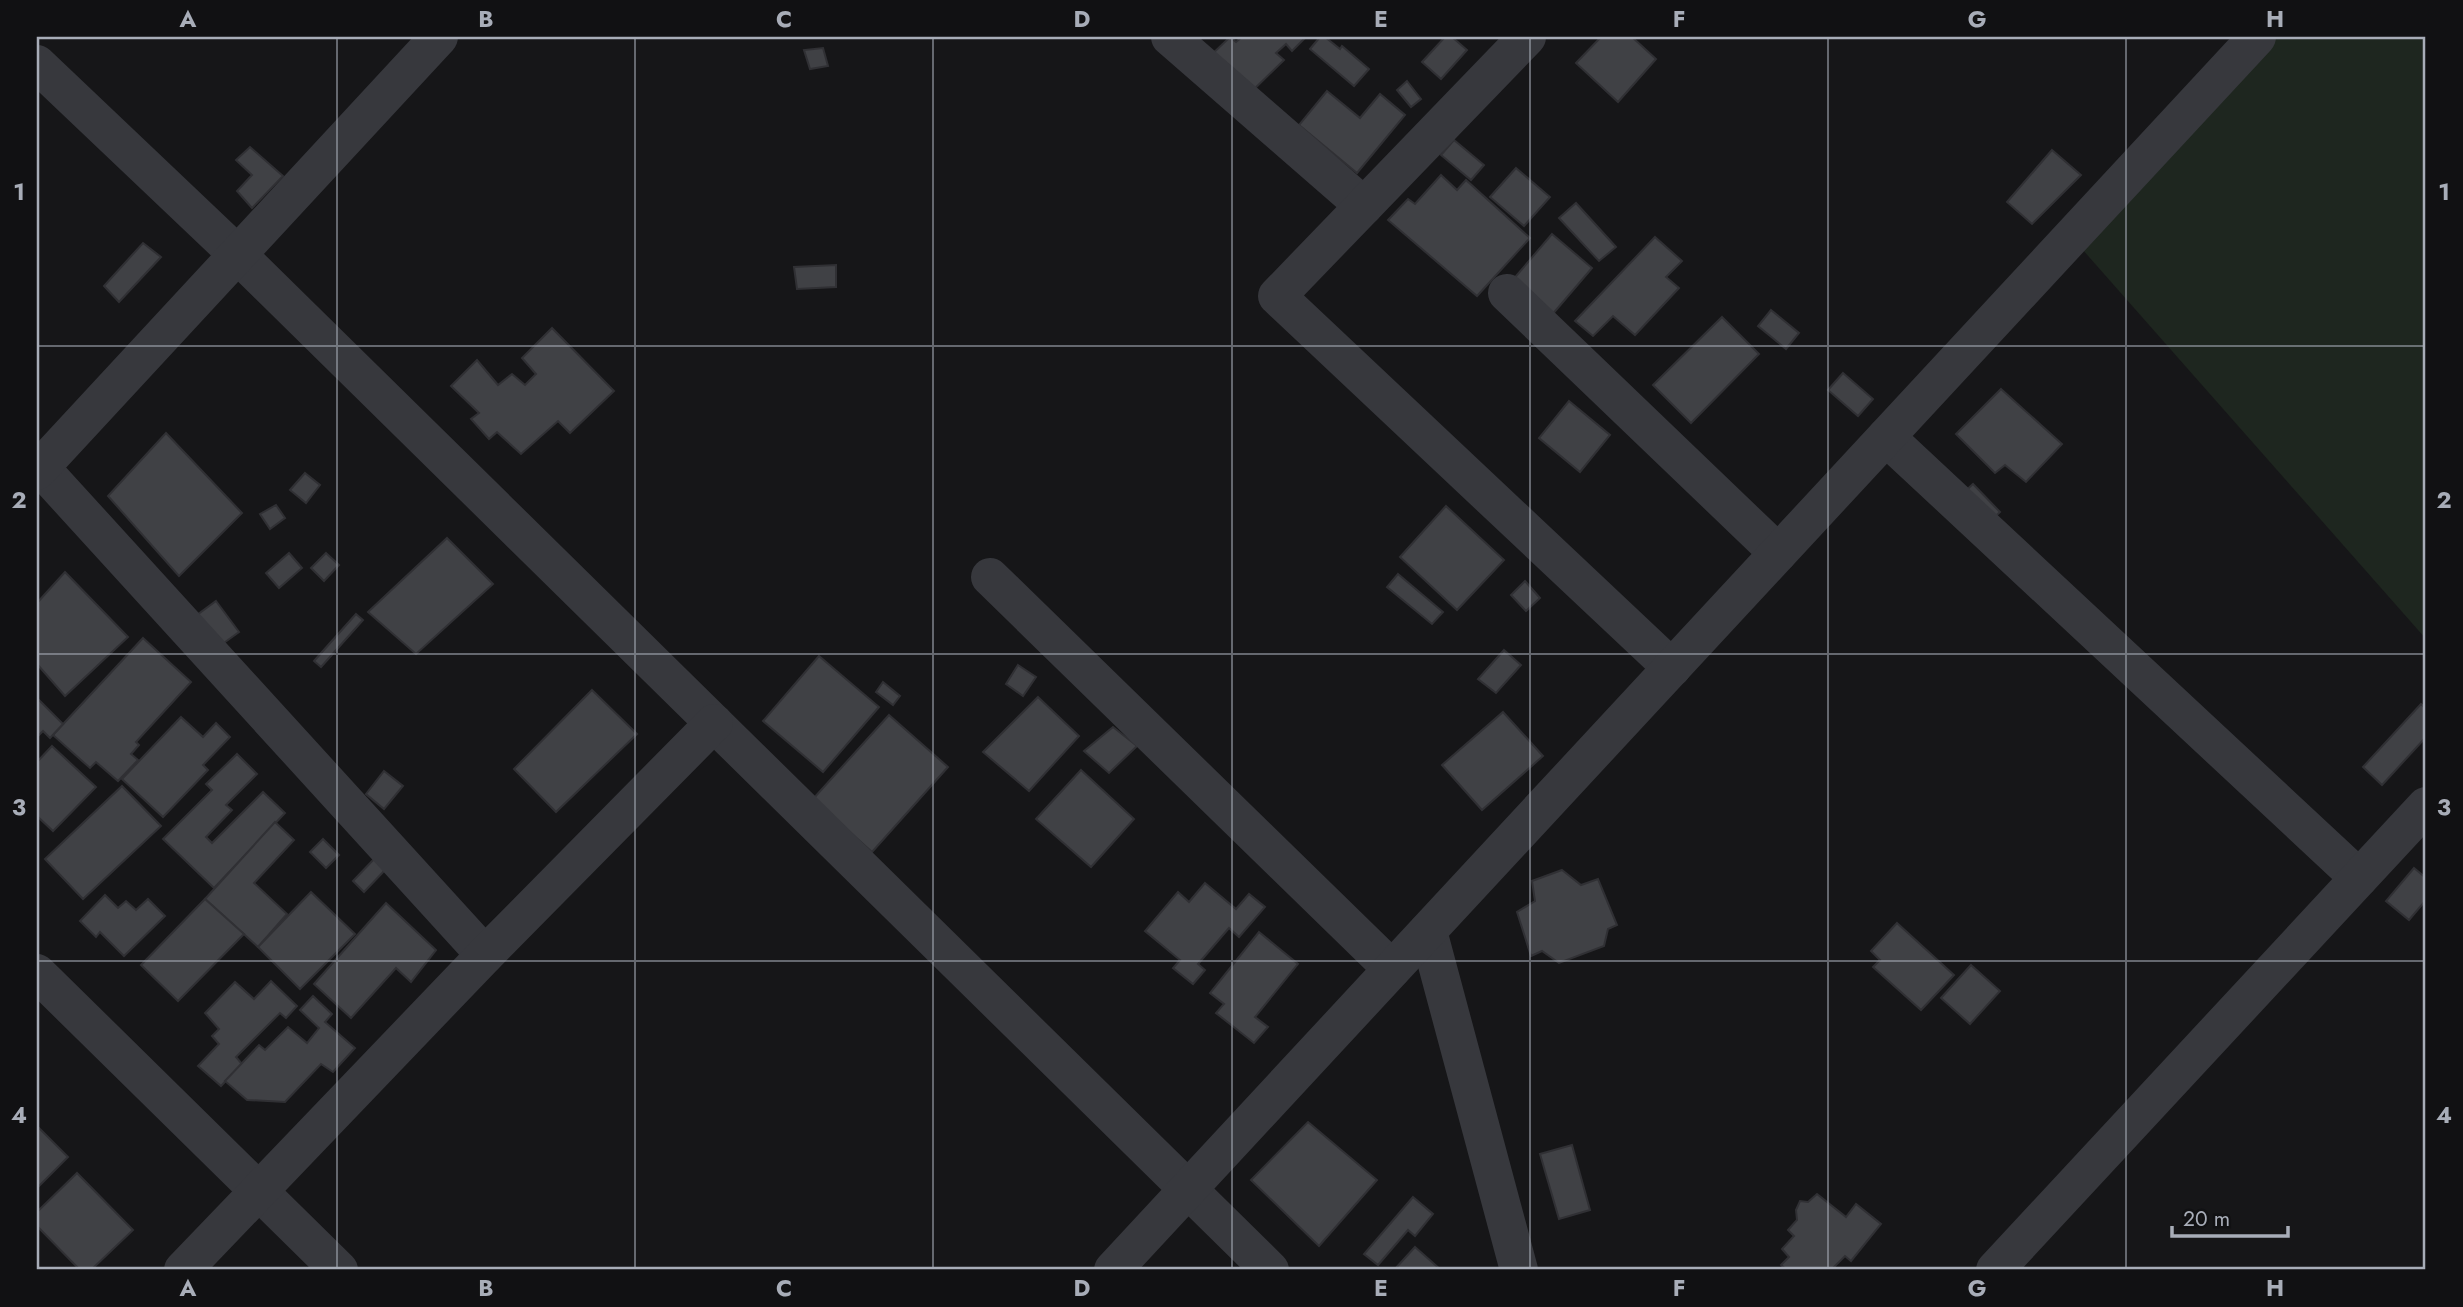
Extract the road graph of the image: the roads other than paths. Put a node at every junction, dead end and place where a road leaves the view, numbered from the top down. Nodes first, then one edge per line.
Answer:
1 (439, 37) edge
2 (1170, 37) edge
3 (1527, 37) edge
4 (2257, 37) edge
5 (37, 64) edge
6 (1364, 206) junction
7 (237, 254) junction
8 (1507, 293) dead end
9 (1886, 437) junction
10 (39, 469) edge
11 (1778, 553) junction
12 (990, 577) dead end
13 (1672, 668) junction
14 (714, 723) junction
15 (2426, 806) edge
16 (2359, 878) junction
17 (1428, 931) junction
18 (485, 955) junction
19 (1392, 969) junction
20 (37, 973) edge
21 (1188, 1189) junction
22 (258, 1193) junction
23 (183, 1270) edge
24 (340, 1270) edge
25 (1113, 1270) edge
26 (1270, 1270) edge
27 (1520, 1270) edge
28 (1996, 1270) edge

1 - 7 street
2 - 6 street
3 - 6 street
4 - 9 street
5 - 7 street
6 - 13 street
7 - 10 street
7 - 14 street
8 - 11 street
9 - 11 street
9 - 16 street
10 - 18 street
11 - 13 street
12 - 19 street
13 - 17 street
14 - 18 street
14 - 21 street
15 - 16 street
16 - 28 street
17 - 19 street
17 - 27 street
18 - 22 street
19 - 21 street
20 - 22 street
21 - 25 street
21 - 26 street
22 - 23 street
22 - 24 street

